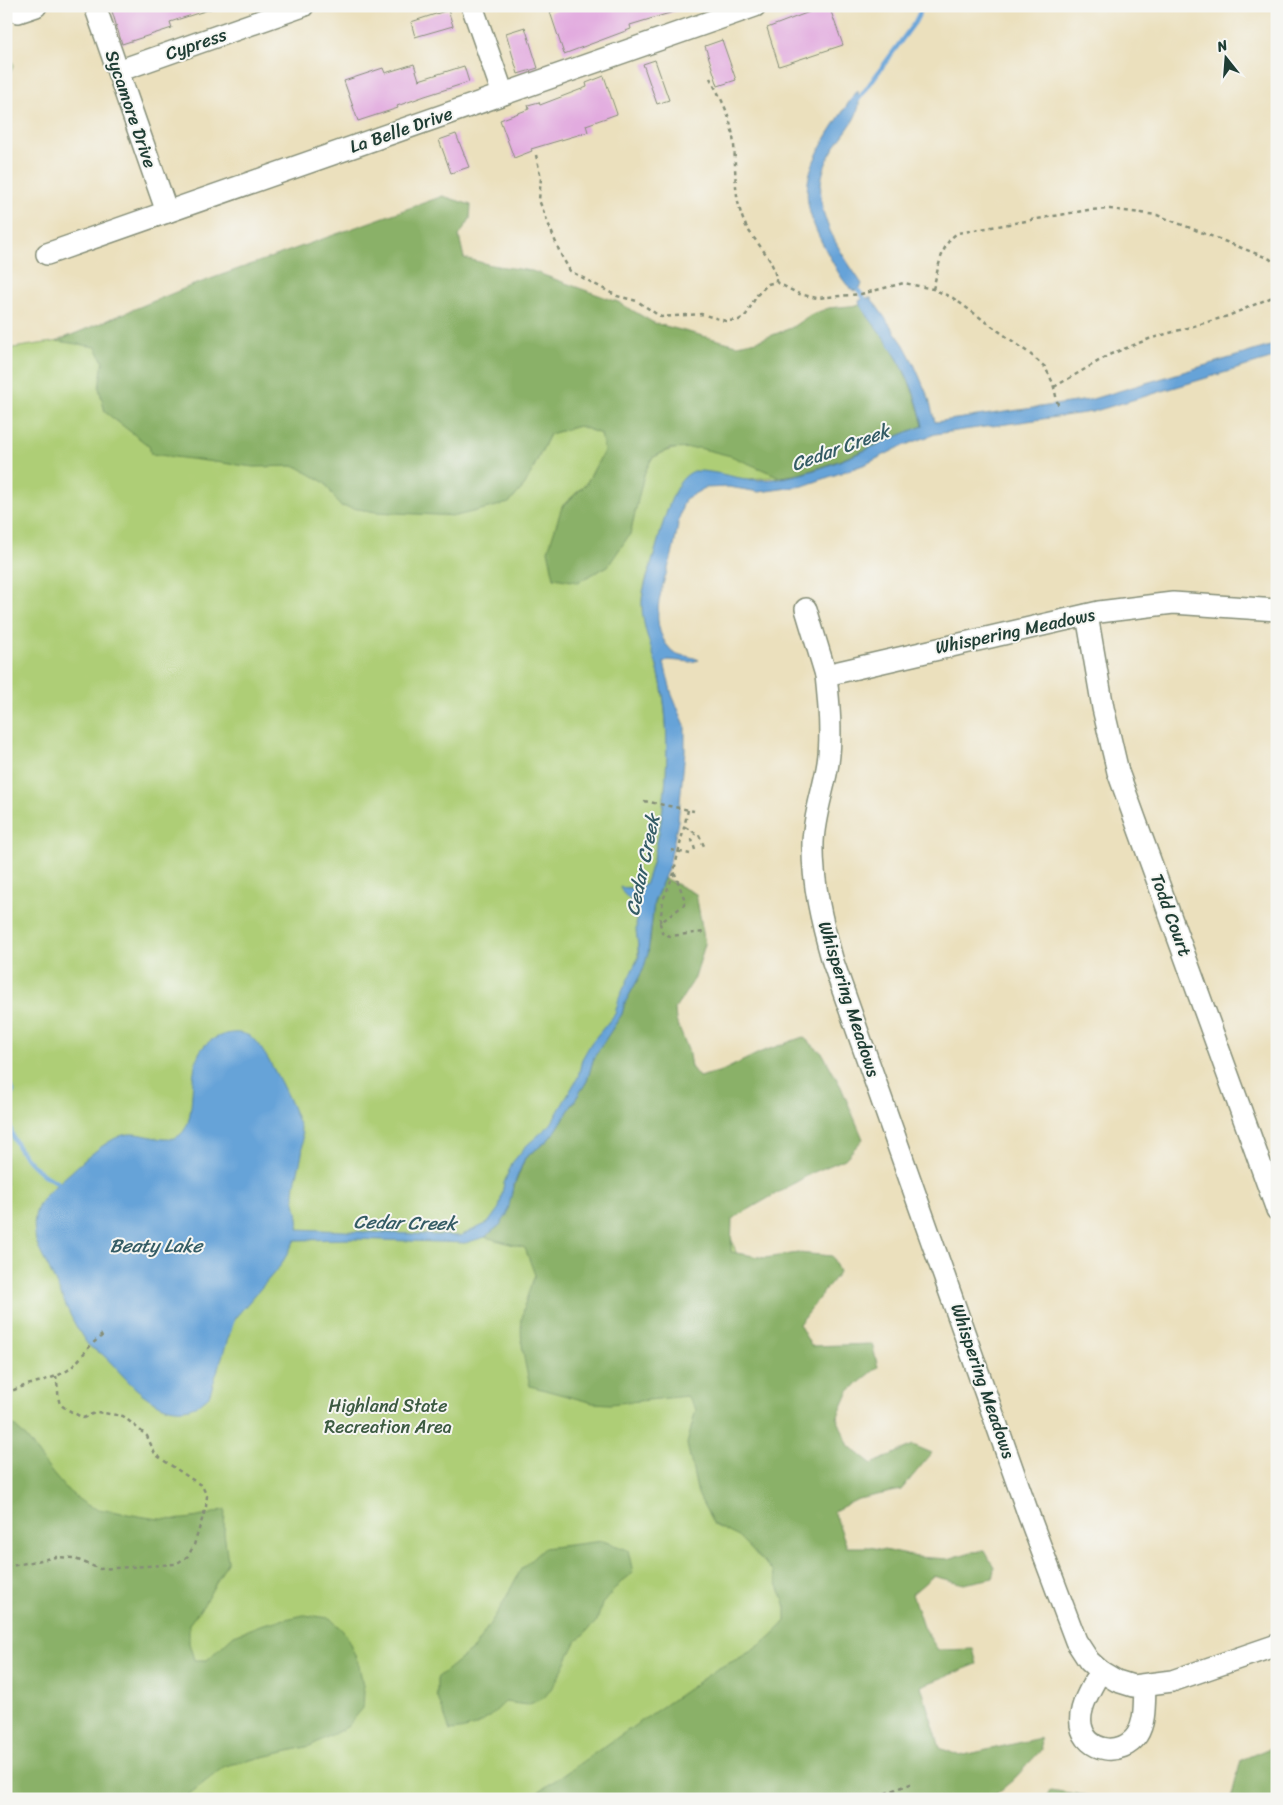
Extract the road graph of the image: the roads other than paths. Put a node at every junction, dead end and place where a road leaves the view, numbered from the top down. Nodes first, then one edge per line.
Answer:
1 (95, 6) edge
2 (303, 6) edge
3 (472, 6) edge
4 (755, 6) edge
5 (118, 71) junction
6 (503, 94) junction
7 (167, 212) junction
8 (47, 254) dead end
9 (806, 609) dead end
10 (1277, 610) edge
11 (1087, 615) junction
12 (826, 675) junction
13 (1277, 1210) edge
14 (1277, 1645) edge
15 (1100, 1672) junction
16 (1145, 1686) junction

1 - 5 street, Sycamore Drive
2 - 5 street, Cypress
3 - 6 street
4 - 6 street, La Belle Drive
5 - 7 street, Sycamore Drive
6 - 7 street, La Belle Drive
7 - 8 street, La Belle Drive
9 - 12 street
10 - 11 street, Whispering Meadows
11 - 12 street, Whispering Meadows
11 - 13 street, Todd Court
12 - 15 street, Whispering Meadows
14 - 16 street
15 - 16 street
15 - 16 street

